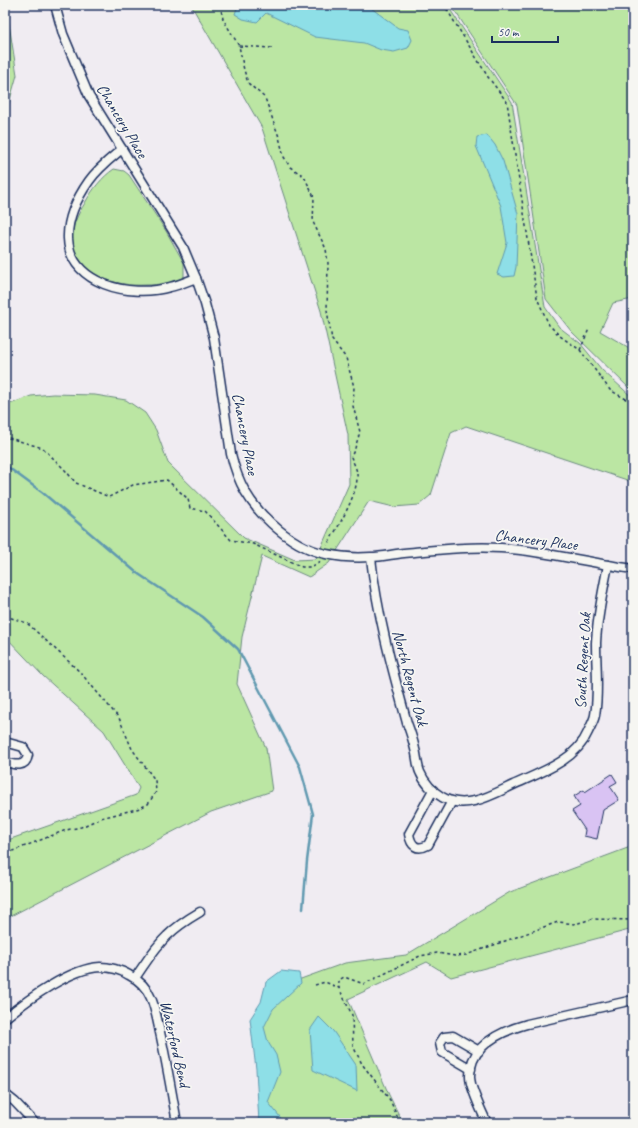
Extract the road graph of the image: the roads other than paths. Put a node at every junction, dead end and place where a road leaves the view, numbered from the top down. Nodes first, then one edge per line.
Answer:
1 (55, 5) edge
2 (122, 149) junction
3 (196, 278) junction
4 (371, 558) junction
5 (608, 565) junction
6 (633, 569) edge
7 (5, 742) edge
8 (5, 762) edge
9 (433, 790) junction
10 (442, 797) joint
11 (452, 801) junction
12 (200, 912) dead end
13 (135, 978) junction
14 (633, 1000) edge
15 (5, 1018) edge
16 (479, 1050) junction
17 (471, 1069) junction
18 (5, 1094) edge
19 (35, 1123) edge
20 (177, 1123) edge
21 (487, 1123) edge

1 - 2 street, Chancery Place
2 - 3 street, Chancery Place
2 - 3 street
3 - 4 street, Chancery Place
4 - 5 street, Chancery Place
4 - 9 street, North Regent Oak
5 - 6 street, Chancery Place
5 - 11 street, South Regent Oak
7 - 8 street
9 - 10 street, North Regent Oak
9 - 11 street
10 - 11 street, South Regent Oak
12 - 13 street
13 - 15 street, Waterford Bend
13 - 20 street, Waterford Bend
14 - 16 street
16 - 17 street
16 - 17 street
17 - 21 street
18 - 19 street

